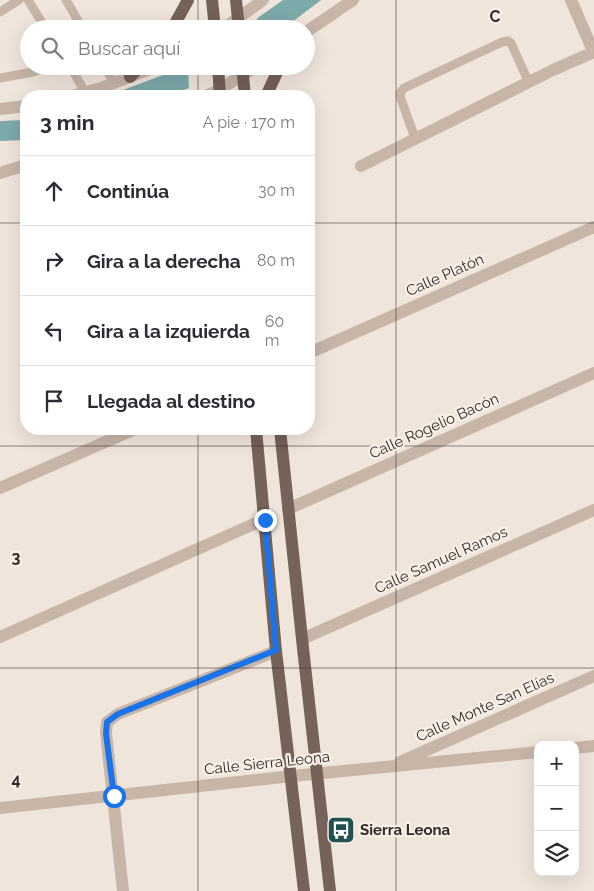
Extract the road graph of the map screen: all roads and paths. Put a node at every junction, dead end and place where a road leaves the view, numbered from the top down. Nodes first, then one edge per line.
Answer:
1 (18, 0) edge
2 (28, 0) edge
3 (66, 0) edge
4 (188, 0) edge
5 (212, 0) edge
6 (236, 0) edge
7 (264, 0) edge
8 (353, 0) edge
9 (571, 0) edge
10 (0, 12) edge
11 (40, 20) edge
12 (78, 20) edge
13 (177, 20) edge
14 (214, 20) edge
15 (238, 20) edge
16 (241, 20) edge
17 (315, 26) edge
18 (594, 52) edge
19 (20, 74) edge
20 (75, 75) edge
21 (109, 75) edge
22 (135, 75) edge
23 (219, 75) edge
24 (238, 75) edge
25 (243, 75) edge
26 (276, 75) edge
27 (130, 77) joint
28 (0, 78) edge
29 (114, 83) junction
30 (529, 84) junction
31 (84, 90) edge
32 (91, 90) edge
33 (220, 90) edge
34 (245, 90) edge
35 (269, 90) edge
36 (20, 107) edge
37 (0, 109) edge
38 (415, 138) junction
39 (360, 166) dead end
40 (20, 168) edge
41 (0, 173) edge
42 (594, 227) edge
43 (315, 350) edge
44 (594, 373) edge
45 (121, 435) edge
46 (257, 435) edge
47 (281, 435) edge
48 (0, 488) edge
49 (288, 509) junction
50 (594, 510) edge
51 (265, 520) junction
52 (0, 637) edge
53 (302, 639) junction
54 (276, 650) junction
55 (594, 676) edge
56 (594, 746) edge
57 (579, 748) edge
58 (534, 752) edge
59 (388, 768) junction
60 (318, 773) junction
61 (292, 776) junction
62 (114, 796) junction
63 (0, 808) edge
64 (123, 891) edge
65 (304, 891) edge
66 (330, 891) edge

1 - 10 lane
2 - 11 lane
3 - 12 lane
4 - 13 main road
5 - 14 main road
6 - 15 main road
7 - 16 street
8 - 17 street
9 - 18 street
18 - 30 street
19 - 28 lane
20 - 31 lane
21 - 29 lane
22 - 27 street
23 - 33 main road
24 - 33 street
25 - 34 main road
26 - 35 main road
27 - 29 street
29 - 32 street
30 - 38 street
30 - 38 lane
36 - 37 street
38 - 39 street
40 - 41 street
42 - 43 street, Calle Platón
44 - 49 street, Calle Rogelio Bacón
45 - 48 street
46 - 51 main road
47 - 49 main road
49 - 53 main road
50 - 53 street, Calle Samuel Ramos
51 - 52 street
51 - 54 main road
53 - 60 main road
54 - 61 main road
54 - 62 street
55 - 59 street, Calle Monte San Elías
56 - 57 street
58 - 59 street, Calle Sierra Leona
59 - 60 street, Calle Sierra Leona
60 - 61 street, Calle Sierra Leona
60 - 66 main road
61 - 62 street, Calle Sierra Leona
61 - 65 main road
62 - 63 street, Calle Sierra Leona
62 - 64 street

